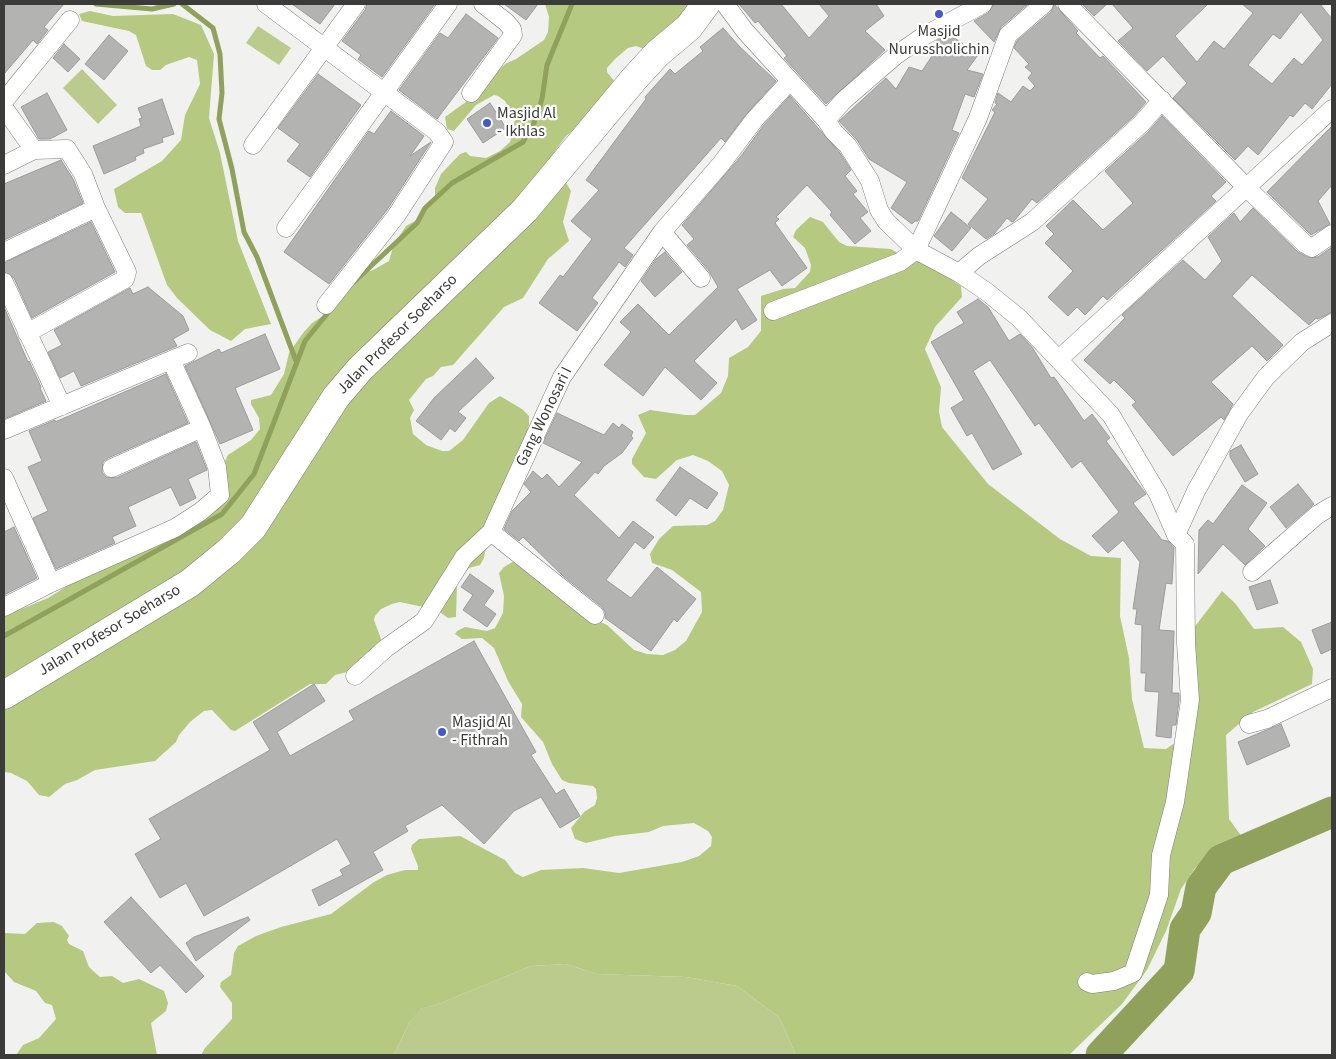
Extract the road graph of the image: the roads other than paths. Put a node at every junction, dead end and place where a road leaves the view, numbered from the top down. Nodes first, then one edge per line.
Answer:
1 (266, 4) edge
2 (356, 4) edge
3 (448, 4) edge
4 (483, 4) edge
5 (706, 4) edge
6 (725, 4) edge
7 (983, 4) edge
8 (1044, 4) edge
9 (1068, 4) edge
10 (70, 20) dead end
11 (325, 47) junction
12 (790, 81) junction
13 (384, 91) junction
14 (471, 93) dead end
15 (1162, 100) junction
16 (4, 101) edge
17 (4, 108) edge
18 (1332, 109) edge
19 (826, 120) junction
20 (253, 145) dead end
21 (34, 150) junction
22 (4, 165) edge
23 (1247, 188) junction
24 (96, 208) junction
25 (286, 228) dead end
26 (662, 232) junction
27 (1332, 234) edge
28 (916, 250) junction
29 (4, 252) edge
30 (959, 274) junction
31 (701, 278) dead end
32 (4, 282) edge
33 (326, 305) dead end
34 (773, 311) dead end
35 (1332, 323) edge
36 (27, 333) junction
37 (188, 353) dead end
38 (1059, 359) junction
39 (171, 360) junction
40 (62, 406) junction
41 (202, 428) junction
42 (4, 430) edge
43 (112, 468) dead end
44 (4, 478) edge
45 (1332, 506) edge
46 (491, 532) junction
47 (1176, 534) junction
48 (1252, 572) dead end
49 (51, 583) junction
50 (4, 607) edge
51 (595, 615) dead end
52 (354, 676) dead end
53 (1332, 688) edge
54 (4, 695) edge
55 (1249, 724) dead end
56 (1087, 982) dead end

1 - 11 street
2 - 11 street
3 - 13 street
4 - 14 street
5 - 54 main road, Jalan Profesor Soeharso
6 - 12 street
7 - 19 street
8 - 28 street
9 - 15 street
10 - 16 street
11 - 13 street
11 - 20 street
12 - 19 street
12 - 26 street, Gang Wonosari I
13 - 25 street
13 - 33 street
15 - 23 street
15 - 30 street
17 - 21 street
18 - 23 street
19 - 28 street
21 - 22 street
21 - 24 street
23 - 27 street
23 - 38 street
24 - 29 street
24 - 36 street
26 - 31 street
26 - 46 street, Gang Wonosari I
28 - 30 street
28 - 34 street
30 - 38 street
32 - 36 street
35 - 47 street
36 - 40 street
37 - 39 street
38 - 47 street
39 - 40 street
39 - 41 street
40 - 42 street
41 - 43 street
41 - 49 street
44 - 49 street
45 - 48 street
46 - 51 street
46 - 52 street, Gang Wonosari I
47 - 56 street
49 - 50 street
53 - 55 street

